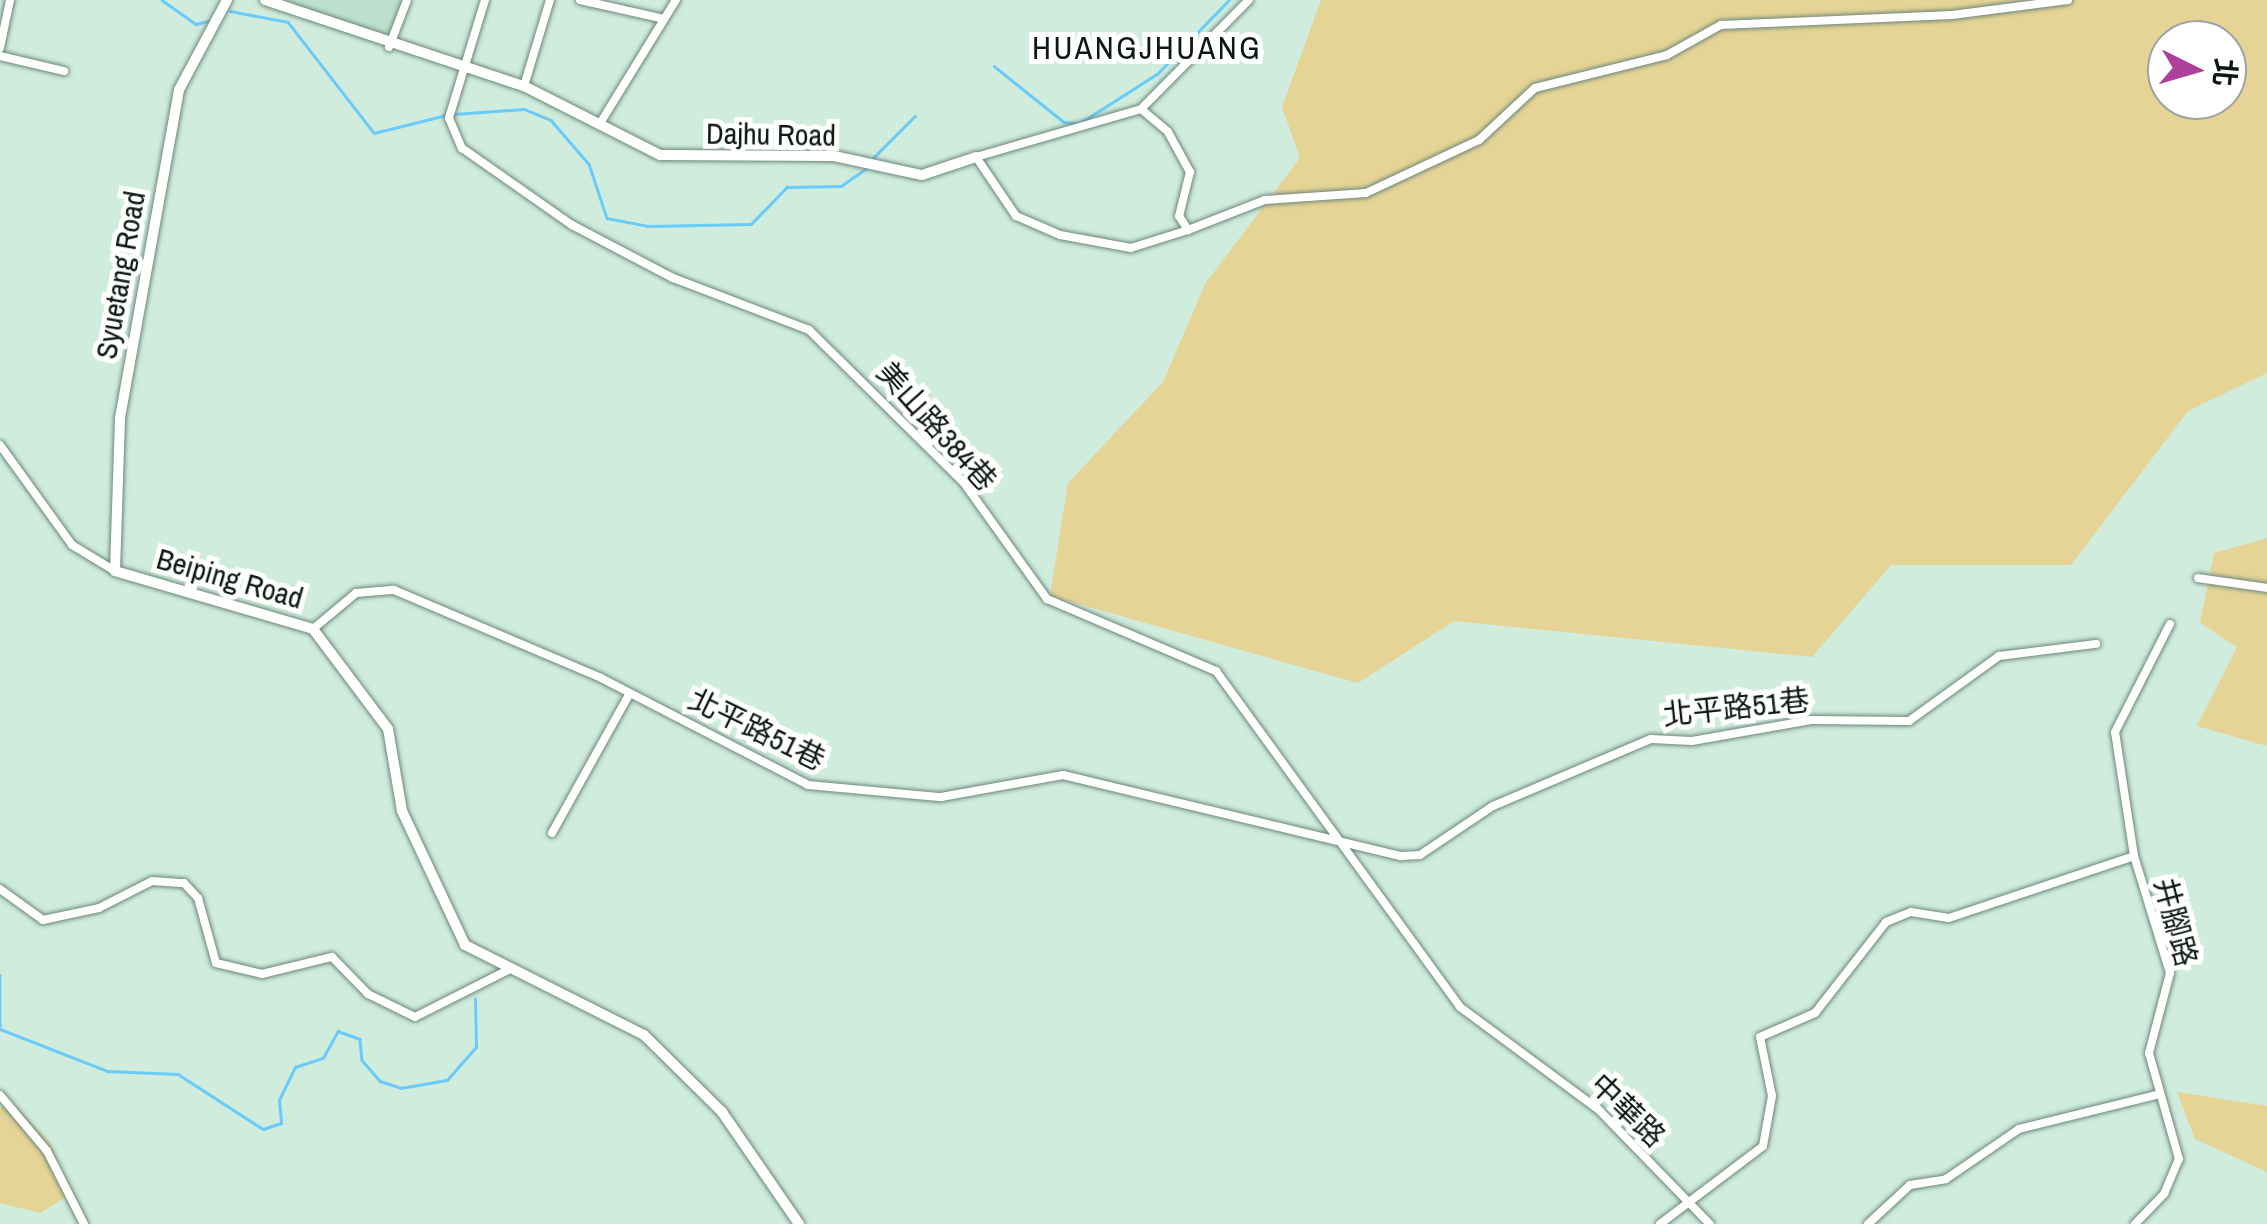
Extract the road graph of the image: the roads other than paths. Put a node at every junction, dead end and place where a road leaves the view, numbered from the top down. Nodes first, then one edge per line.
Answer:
1 (10, 0) edge
2 (227, 0) edge
3 (265, 0) edge
4 (407, 0) edge
5 (484, 0) edge
6 (550, 0) edge
7 (580, 0) edge
8 (676, 0) edge
9 (1250, 0) edge
10 (2068, 0) edge
11 (621, 4) edge
12 (664, 19) junction
13 (389, 47) junction
14 (0, 48) edge
15 (0, 56) edge
16 (64, 71) dead end
17 (467, 73) junction
18 (524, 86) junction
19 (1142, 109) junction
20 (599, 125) junction
21 (976, 157) junction
22 (1188, 230) junction
23 (0, 445) edge
24 (115, 572) junction
25 (2198, 578) dead end
26 (2267, 588) edge
27 (2170, 624) dead end
28 (313, 629) junction
29 (2096, 644) dead end
30 (630, 693) junction
31 (552, 833) dead end
32 (1330, 833) junction
33 (2134, 856) junction
34 (0, 889) edge
35 (512, 968) junction
36 (0, 1094) edge
37 (2156, 1095) junction
38 (1688, 1202) junction
39 (84, 1224) edge
40 (798, 1224) edge
41 (1660, 1224) edge
42 (1710, 1224) edge
43 (1868, 1224) edge
44 (2134, 1224) edge

1 - 14 street
2 - 24 street, Syuetang Road
3 - 13 street, Dajhu Road
4 - 13 street
5 - 17 street
6 - 18 street
7 - 11 street
8 - 12 street
9 - 19 street, Dajhu Road
10 - 22 street
11 - 12 street
12 - 20 street
13 - 17 street, Dajhu Road
15 - 16 street
17 - 18 street, Dajhu Road
17 - 32 street, 美山路384巷
18 - 20 street, Dajhu Road
19 - 21 street, Dajhu Road
19 - 22 street
20 - 21 street, Dajhu Road
21 - 22 street
23 - 24 street, Beiping Road
24 - 28 street, Beiping Road
25 - 26 street
27 - 33 street, 井腳路
28 - 30 street, 北平路51巷
28 - 35 street, Beiping Road
29 - 32 street, 北平路51巷
30 - 31 street
30 - 32 street, 北平路51巷
32 - 38 street, 中華路
33 - 37 street, 井腳路
33 - 38 street
34 - 35 street
35 - 40 street, Beiping Road
36 - 39 street
37 - 43 street
37 - 44 street, 井腳路
38 - 41 street
38 - 42 street, 中華路

